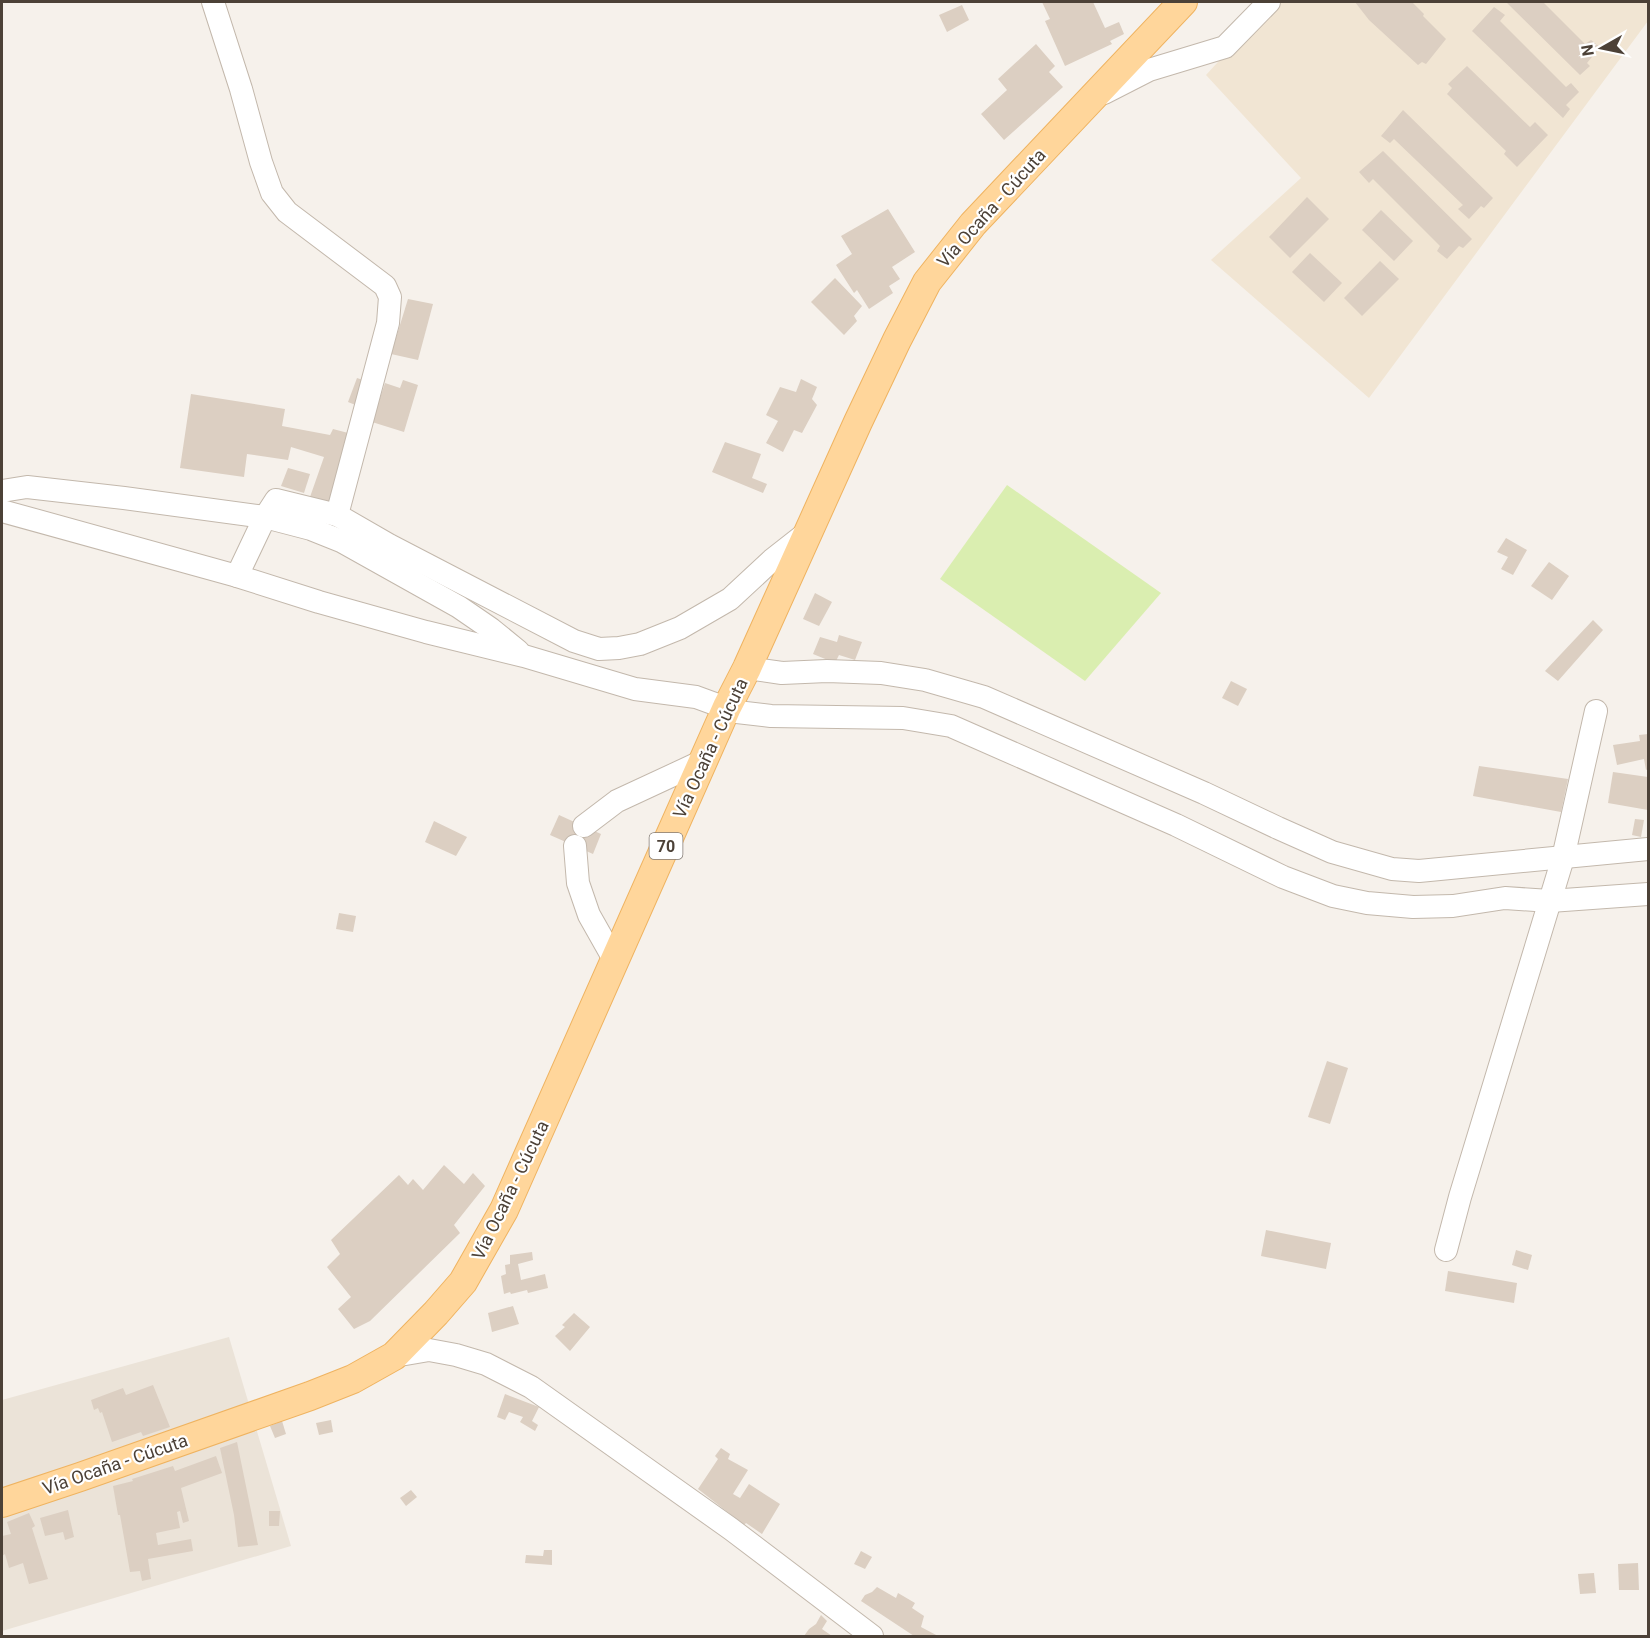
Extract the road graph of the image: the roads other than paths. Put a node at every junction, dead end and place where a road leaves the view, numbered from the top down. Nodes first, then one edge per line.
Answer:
1 (213, 2) edge
2 (1183, 2) edge
3 (1269, 2) edge
4 (1091, 99) junction
5 (2, 490) edge
6 (2, 511) edge
7 (337, 515) junction
8 (265, 517) junction
9 (810, 530) junction
10 (237, 576) junction
11 (524, 656) junction
12 (747, 668) junction
13 (727, 707) junction
14 (1596, 711) dead end
15 (704, 761) junction
16 (1648, 849) edge
17 (1563, 858) junction
18 (1648, 894) edge
19 (1550, 901) junction
20 (615, 961) junction
21 (1446, 1250) dead end
22 (394, 1356) junction
23 (2, 1503) edge
24 (872, 1636) edge

1 - 7 street
2 - 4 main road, Vía Ocaña - Cúcuta / 70
3 - 4 street
4 - 9 main road, Vía Ocaña - Cúcuta / 70
5 - 8 street
6 - 10 street
7 - 8 street
7 - 9 street
8 - 10 street
8 - 11 street
9 - 12 main road, Vía Ocaña - Cúcuta / 70
10 - 11 street
11 - 13 street
12 - 13 main road, Vía Ocaña - Cúcuta / 70
12 - 17 street
13 - 15 main road, Vía Ocaña - Cúcuta / 70
13 - 19 street
14 - 17 street
15 - 20 main road, Vía Ocaña - Cúcuta / 70
15 - 20 street
16 - 17 street
17 - 19 street
18 - 19 street
19 - 21 street
20 - 22 main road, Vía Ocaña - Cúcuta / 70
22 - 23 main road, Vía Ocaña - Cúcuta / 70
22 - 24 street

